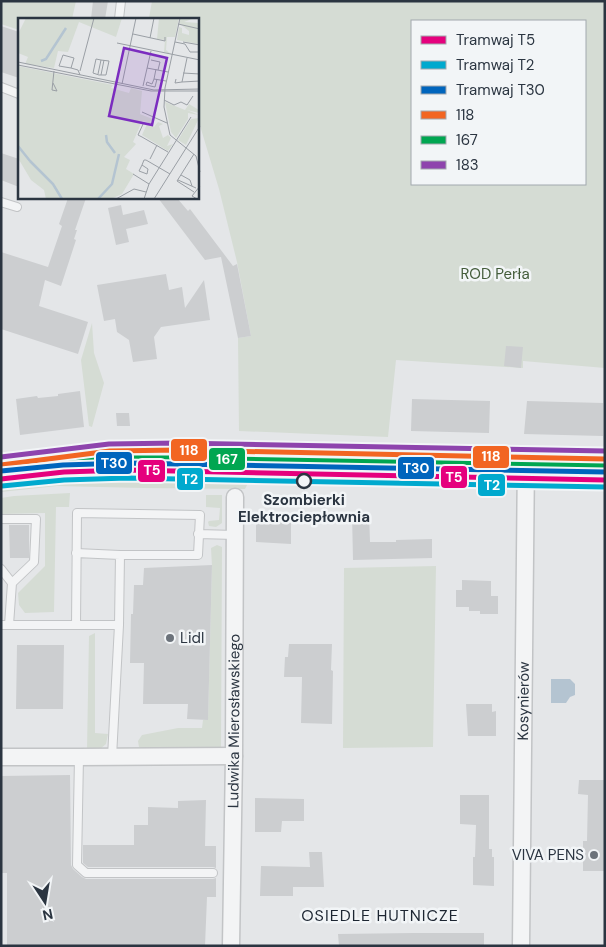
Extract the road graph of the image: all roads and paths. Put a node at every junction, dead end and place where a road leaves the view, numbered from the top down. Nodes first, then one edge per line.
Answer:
1 (121, 1) edge
2 (119, 18) edge
3 (1, 87) edge
4 (18, 94) edge
5 (1, 202) edge
6 (17, 207) dead end
7 (526, 458) junction
8 (605, 459) edge
9 (1, 465) edge
10 (235, 497) dead end
11 (1, 519) edge
12 (198, 534) junction
13 (235, 535) junction
14 (76, 553) junction
15 (120, 555) junction
16 (1, 569) edge
17 (12, 583) junction
18 (5, 625) edge
19 (76, 625) junction
20 (119, 625) junction
21 (234, 756) junction
22 (1, 757) edge
23 (112, 757) junction
24 (79, 758) junction
25 (213, 873) dead end
26 (231, 946) edge
27 (521, 946) edge

1 - 2 lane
3 - 4 lane
5 - 6 lane
7 - 8 street
7 - 9 street
7 - 27 street, Kosynierów
10 - 13 street, Ludwika Mierosławskiego
11 - 17 lane
12 - 13 lane
12 - 14 lane
12 - 15 lane
13 - 21 street, Ludwika Mierosławskiego
14 - 15 lane
14 - 19 lane
15 - 20 lane
16 - 17 lane
17 - 18 lane
18 - 19 lane
19 - 20 lane
20 - 23 lane
21 - 23 street
21 - 26 street, Ludwika Mierosławskiego
22 - 24 street
23 - 24 street
24 - 25 lane

